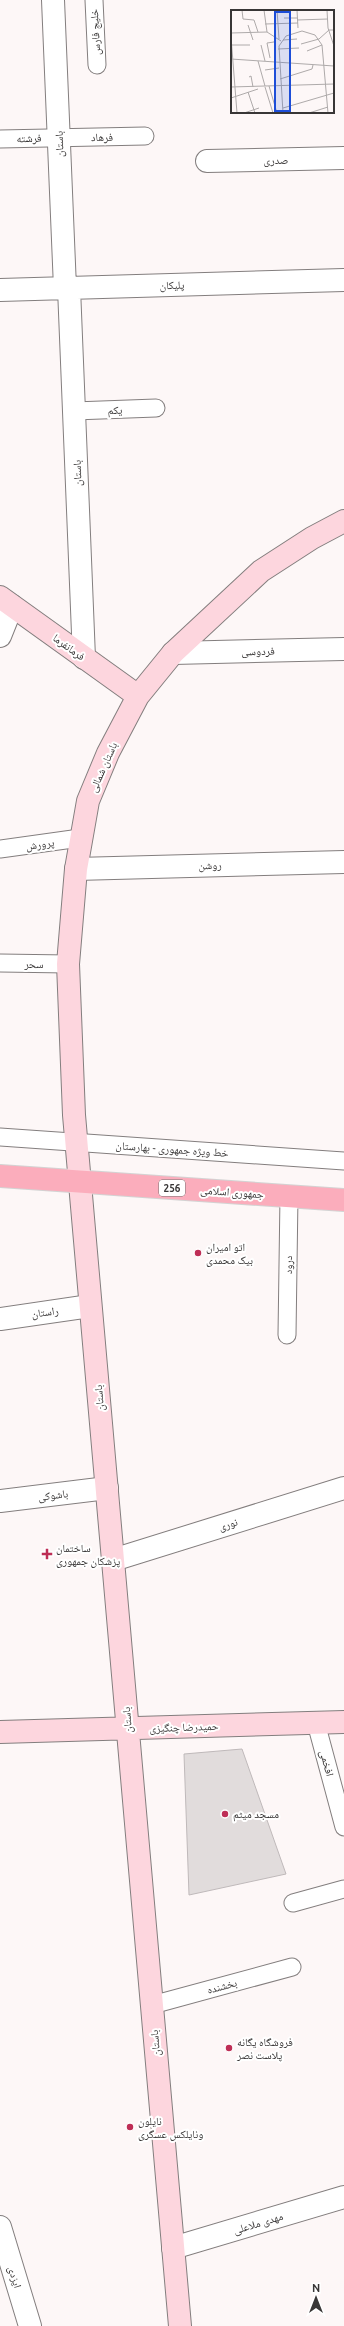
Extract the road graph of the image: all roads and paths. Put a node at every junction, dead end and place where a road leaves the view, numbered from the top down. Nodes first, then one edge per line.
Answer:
1 (53, 0) edge
2 (94, 0) edge
3 (97, 65) dead end
4 (145, 136) dead end
5 (0, 138) edge
6 (59, 138) junction
7 (344, 158) edge
8 (207, 161) dead end
9 (344, 280) edge
10 (67, 288) junction
11 (0, 290) edge
12 (156, 408) dead end
13 (74, 411) junction
14 (344, 521) edge
15 (6, 602) edge
16 (0, 636) edge
17 (344, 649) edge
18 (173, 653) junction
19 (84, 658) junction
20 (138, 696) junction
21 (80, 838) junction
22 (0, 849) edge
23 (344, 862) edge
24 (76, 869) junction
25 (0, 963) edge
26 (68, 964) junction
27 (74, 1115) joint
28 (0, 1138) edge
29 (76, 1142) junction
30 (344, 1160) edge
31 (0, 1176) edge
32 (80, 1182) junction
33 (289, 1196) junction
34 (344, 1200) edge
35 (90, 1306) junction
36 (0, 1319) edge
37 (287, 1335) dead end
38 (106, 1488) junction
39 (344, 1488) edge
40 (0, 1501) edge
41 (113, 1560) junction
42 (344, 1722) edge
43 (316, 1723) junction
44 (127, 1729) junction
45 (0, 1732) edge
46 (344, 1827) edge
47 (344, 1889) edge
48 (293, 1903) dead end
49 (292, 1967) dead end
50 (152, 2005) junction
51 (344, 2198) edge
52 (0, 2227) edge
53 (173, 2248) junction
54 (30, 2326) edge
55 (180, 2326) edge

1 - 6 street, باستان
2 - 3 lane, خلیج فارس
4 - 6 lane, فرهاد
5 - 6 lane, فرشته
6 - 10 street, باستان
7 - 8 street, صدری
9 - 10 street, پلیکان
10 - 11 street, پلیکان
10 - 13 street, باستان
12 - 13 lane, یکم
13 - 19 street, باستان
14 - 18 street, باستان شمالی
15 - 16 street
15 - 19 street, فرمانفرما
17 - 18 street, فردوسی
18 - 20 street, باستان شمالی
19 - 20 street, فرمانفرما
20 - 21 street, باستان شمالی
21 - 22 lane, پرورش
21 - 24 street, باستان شمالی
23 - 24 street, روشن
24 - 26 street, باستان شمالی
25 - 26 lane, سحر
26 - 27 street, باستان شمالی
27 - 29 street, باستان
28 - 29 lane, خط ویژه جمهوری - بهارستان
29 - 30 lane, خط ویژه جمهوری - بهارستان
29 - 32 street, باستان
31 - 32 main road, جمهوری اسلامی / 256
32 - 33 main road, جمهوری اسلامی / 256
32 - 35 street, باستان
33 - 34 main road, جمهوری اسلامی / 256
33 - 37 lane, درود
35 - 36 street, راستان
35 - 38 street, باستان
38 - 40 street, باشوکی
38 - 41 street, باستان
39 - 41 street, نوری
41 - 44 street, باستان
42 - 43 street, حمیدرضا چنگیزی
43 - 44 street, حمیدرضا چنگیزی
43 - 46 lane, افخمی
44 - 45 street, حمیدرضا چنگیزی
44 - 50 street, باستان
47 - 48 lane
49 - 50 lane, بخشنده
50 - 53 street, باستان
51 - 53 street, مهدی ملاعلی
52 - 54 street, ایزدی
53 - 55 street, باستان

